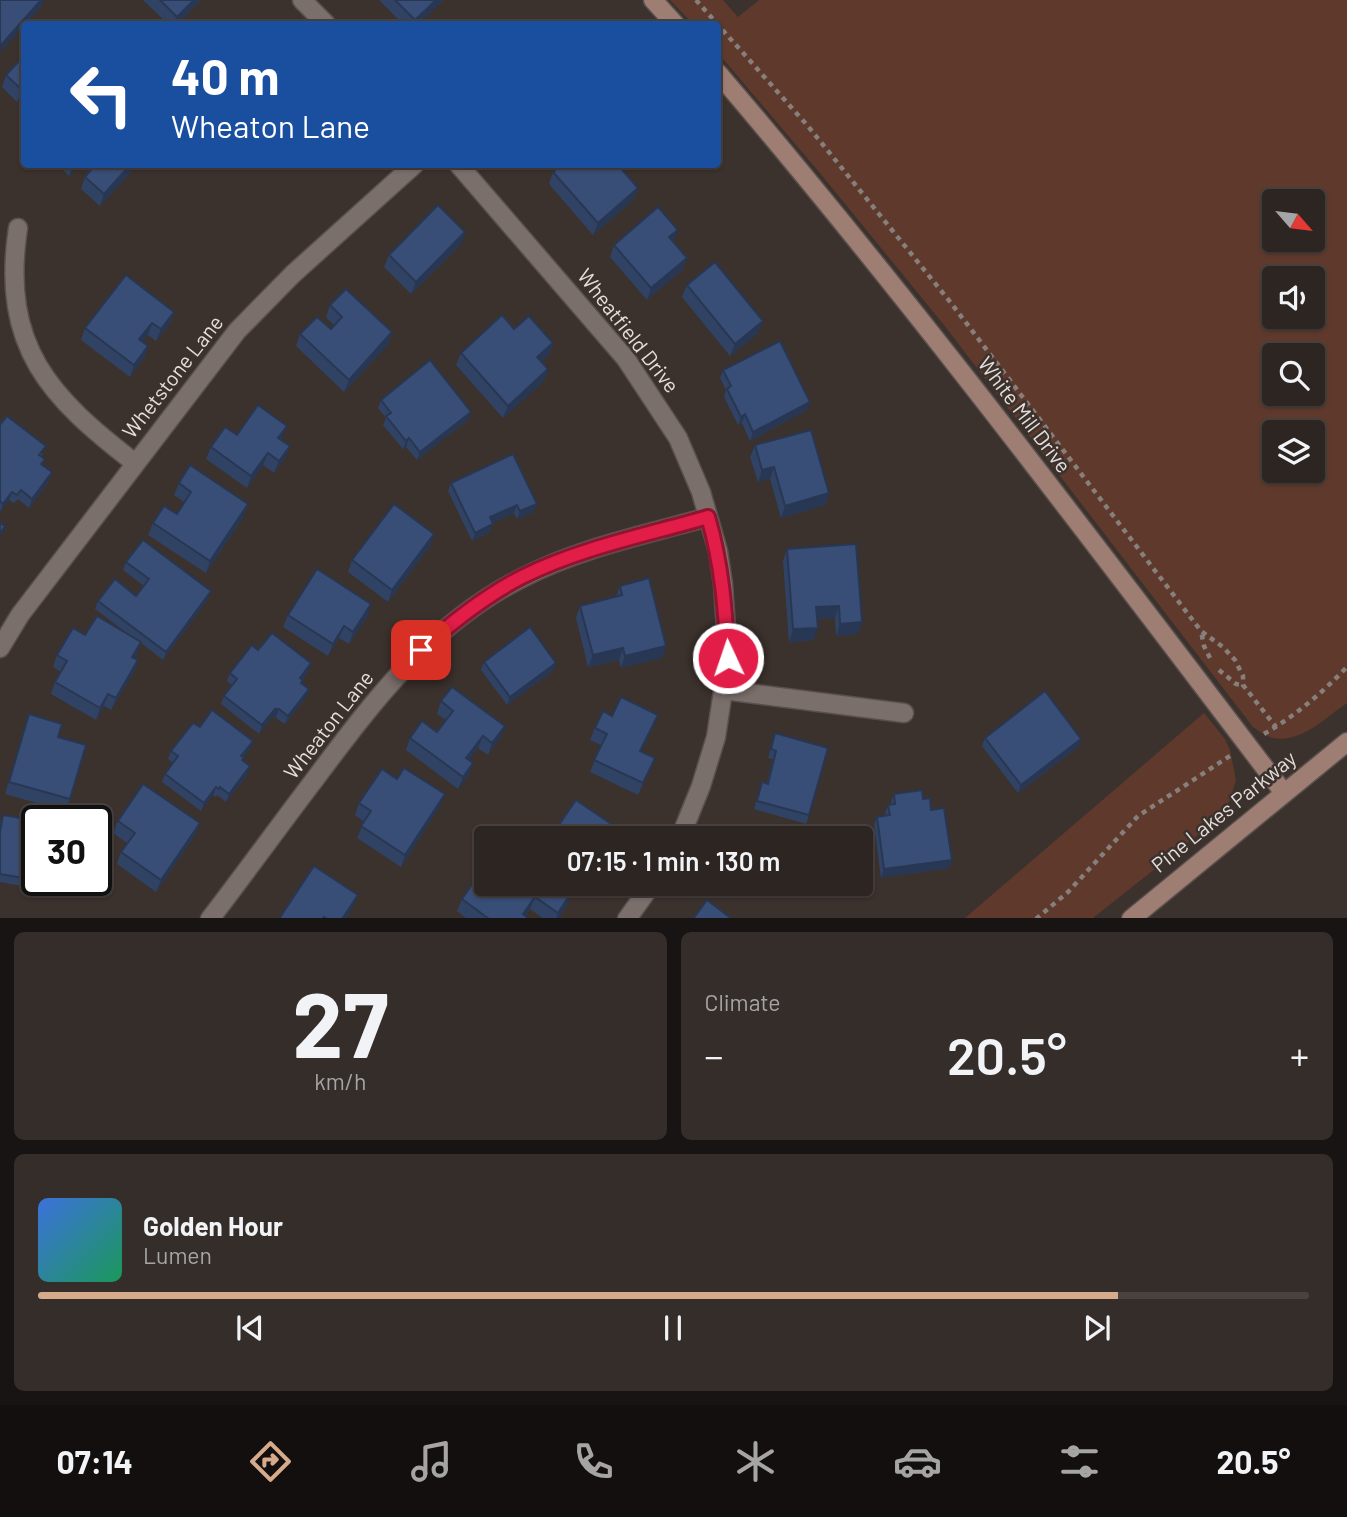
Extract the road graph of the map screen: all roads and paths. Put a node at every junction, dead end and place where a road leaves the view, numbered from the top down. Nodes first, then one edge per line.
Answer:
1 (302, 0) edge
2 (653, 0) edge
3 (696, 0) edge
4 (323, 21) edge
5 (672, 21) edge
6 (715, 21) edge
7 (721, 28) edge
8 (721, 76) edge
9 (411, 168) edge
10 (461, 168) edge
11 (18, 228) dead end
12 (135, 463) junction
13 (708, 517) junction
14 (1201, 631) junction
15 (0, 648) edge
16 (1211, 661) dead end
17 (1217, 667) dead end
18 (1347, 667) edge
19 (1243, 685) junction
20 (724, 690) junction
21 (904, 713) dead end
22 (1276, 727) junction
23 (1263, 735) dead end
24 (1347, 742) edge
25 (1233, 754) dead end
26 (1284, 793) junction
27 (685, 826) edge
28 (644, 896) edge
29 (212, 918) edge
30 (628, 918) edge
31 (1037, 918) edge
32 (1132, 918) edge

1 - 4 street
2 - 5 street
3 - 6 path
7 - 14 path
8 - 26 street, White Mill Drive
9 - 12 street, Whetstone Lane
10 - 13 street, Wheatfield Drive
11 - 12 street
12 - 15 street, Whetstone Lane
13 - 20 street, Wheatfield Drive
13 - 29 street, Wheaton Lane
14 - 16 path
14 - 19 path
17 - 19 path
18 - 22 path
19 - 22 path
20 - 21 street
20 - 27 street, Wheatfield Drive
22 - 23 path
24 - 26 street, Pine Lakes Parkway
25 - 31 path
26 - 32 street, Pine Lakes Parkway
28 - 30 street

